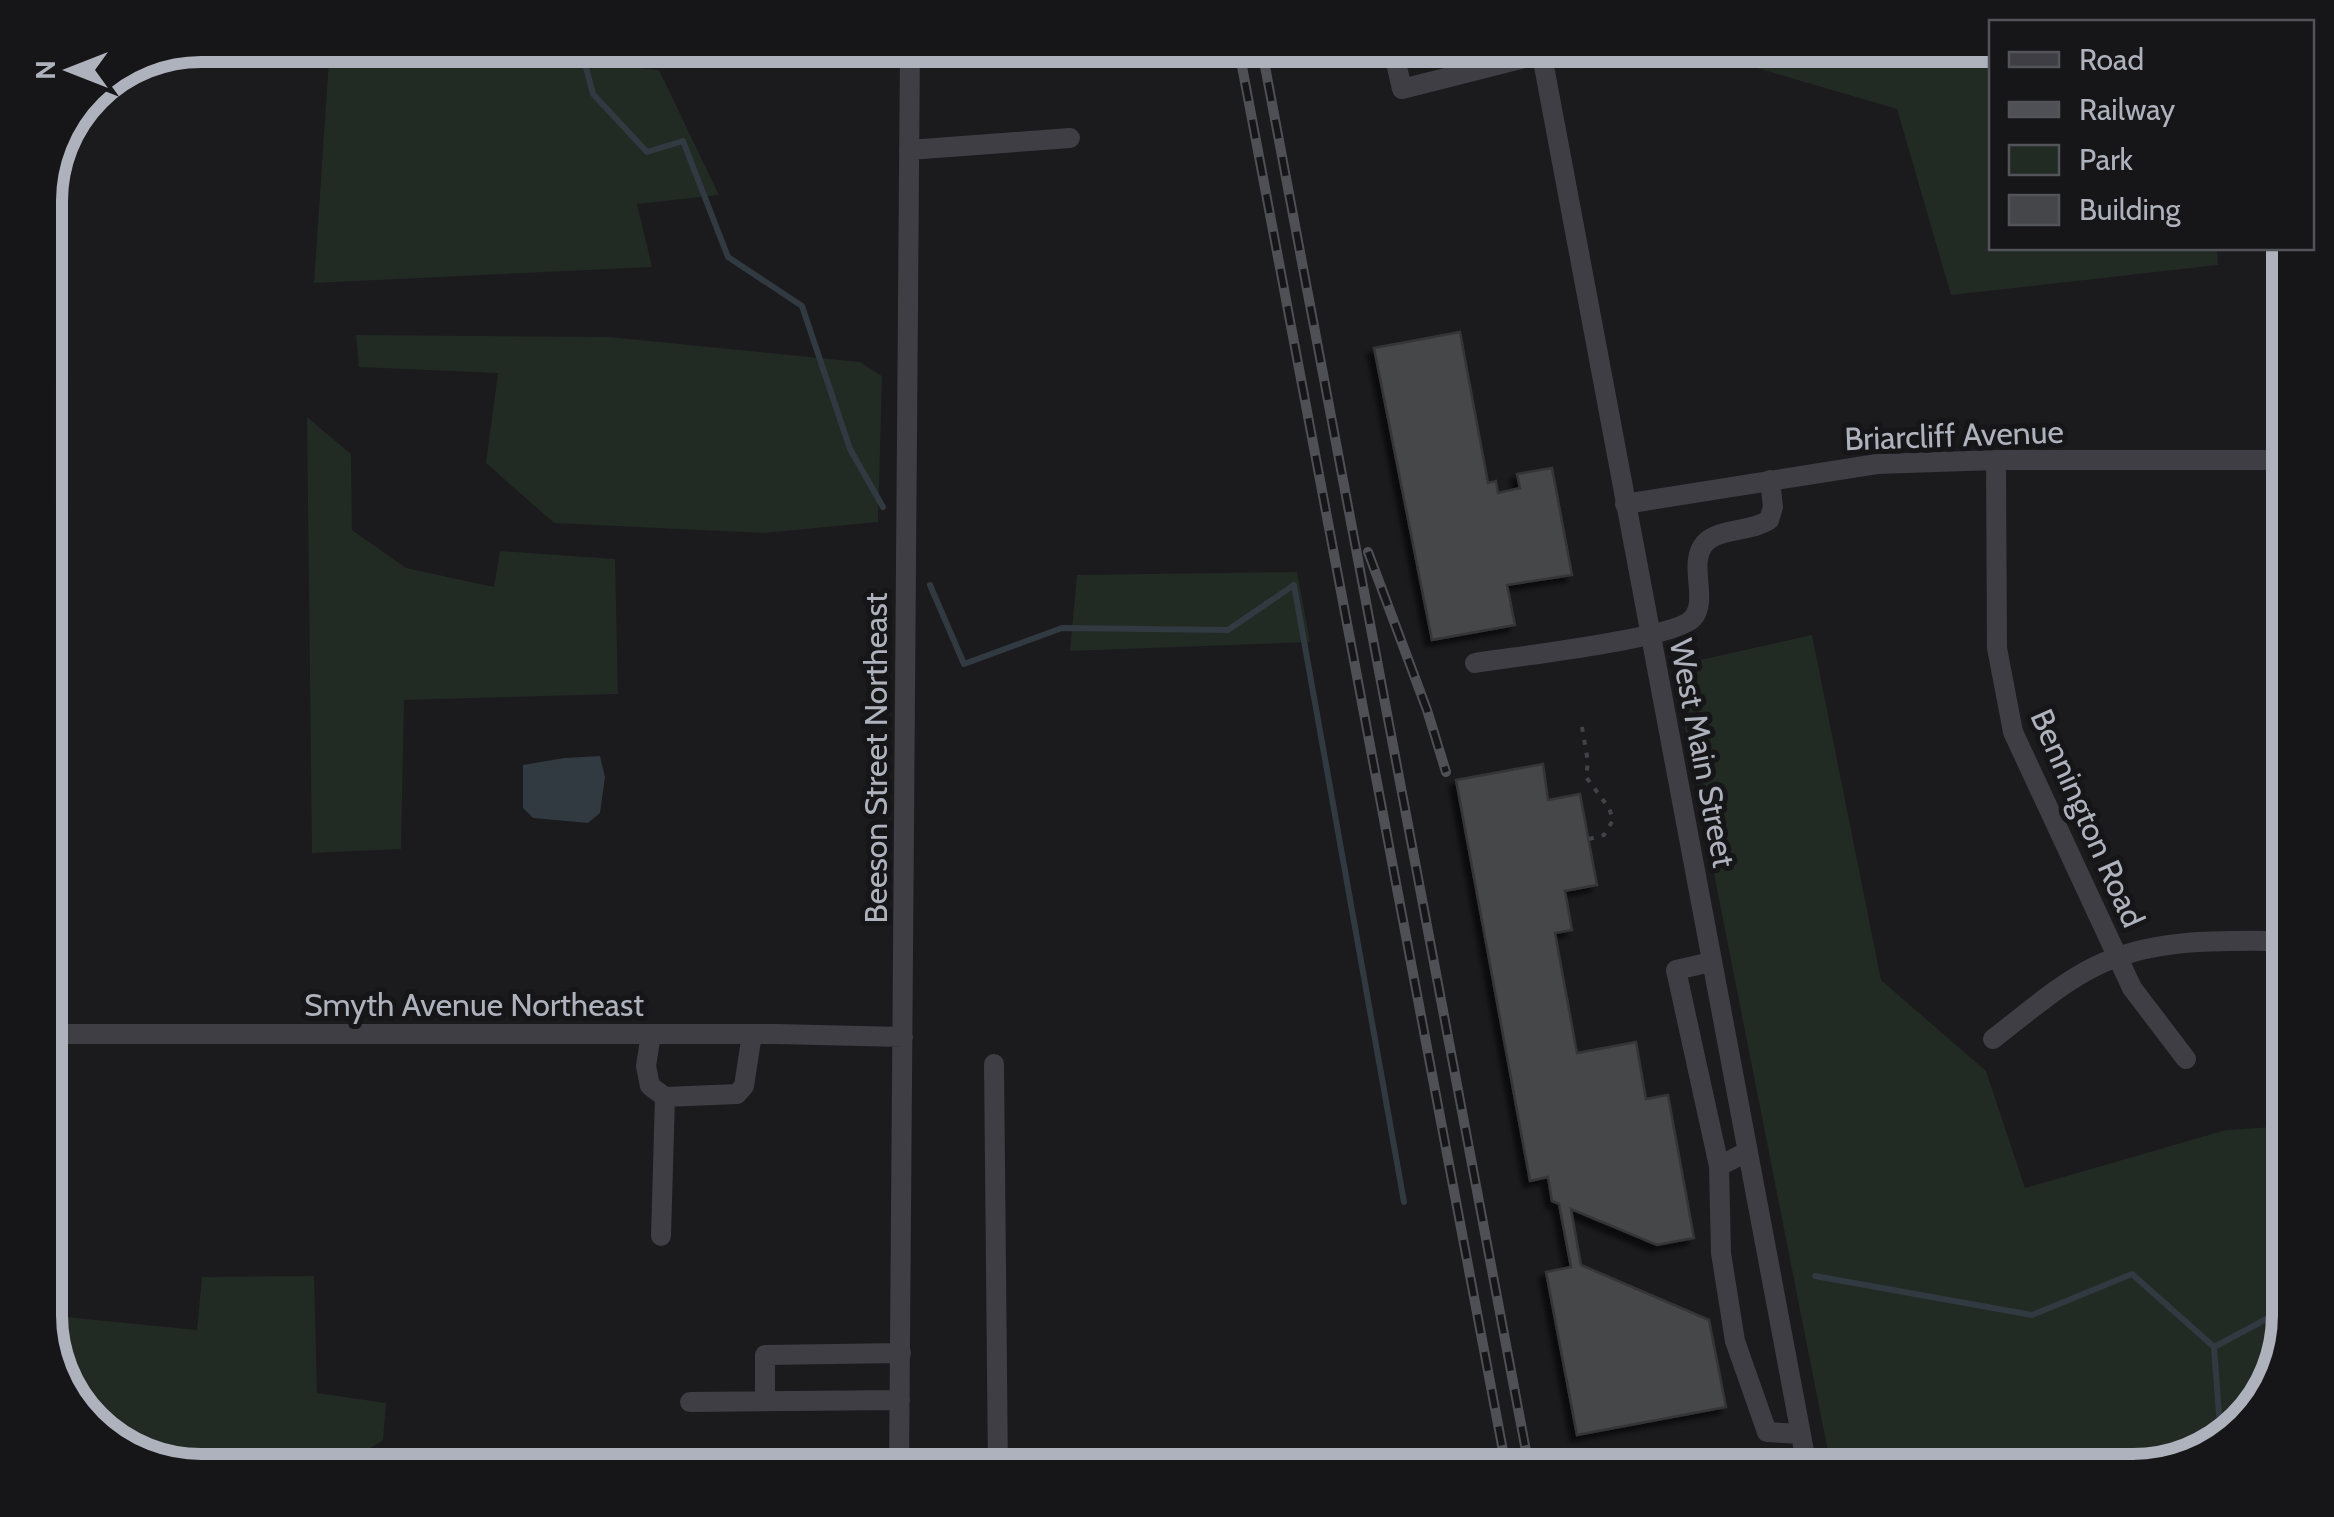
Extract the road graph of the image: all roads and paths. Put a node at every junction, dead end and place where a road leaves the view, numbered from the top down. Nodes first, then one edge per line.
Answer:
1 (910, 63) edge
2 (1396, 63) edge
3 (1494, 63) edge
4 (1542, 63) edge
5 (1070, 138) dead end
6 (909, 150) junction
7 (1996, 460) junction
8 (2272, 460) edge
9 (1770, 480) junction
10 (1625, 504) junction
11 (1650, 635) junction
12 (1475, 663) dead end
13 (1582, 727) dead end
14 (1588, 839) dead end
15 (2272, 941) edge
16 (2117, 958) junction
17 (1711, 962) junction
18 (63, 1034) edge
19 (651, 1034) junction
20 (752, 1034) junction
21 (903, 1036) junction
22 (1993, 1039) dead end
23 (2186, 1060) dead end
24 (994, 1064) dead end
25 (665, 1097) junction
26 (1747, 1152) junction
27 (1719, 1166) junction
28 (661, 1236) dead end
29 (901, 1353) junction
30 (900, 1400) junction
31 (690, 1402) dead end
32 (765, 1402) junction
33 (1801, 1434) junction
34 (900, 1454) edge
35 (998, 1454) edge
36 (1805, 1454) edge

1 - 6 street, Beeson Street Northeast
2 - 3 street
4 - 10 street, West Main Street
5 - 6 street
6 - 21 street, Beeson Street Northeast
7 - 8 street, Briarcliff Avenue
7 - 9 street, Briarcliff Avenue
7 - 16 street, Bennington Road
9 - 10 street, Briarcliff Avenue
9 - 11 street
10 - 11 street, West Main Street
11 - 12 street
11 - 17 street, West Main Street
13 - 14 path
15 - 16 street
16 - 22 street
16 - 23 street, Bennington Road
17 - 26 street, West Main Street
17 - 27 street
18 - 19 street, Smyth Avenue Northeast
19 - 20 street, Smyth Avenue Northeast
19 - 25 street
20 - 21 street, Smyth Avenue Northeast
20 - 25 street
21 - 29 street, Beeson Street Northeast
24 - 35 street
25 - 28 street
26 - 27 street
26 - 33 street, West Main Street
27 - 33 street
29 - 30 street, Beeson Street Northeast
29 - 32 street
30 - 32 street
30 - 34 street, Beeson Street Northeast
31 - 32 street
33 - 36 street, West Main Street

